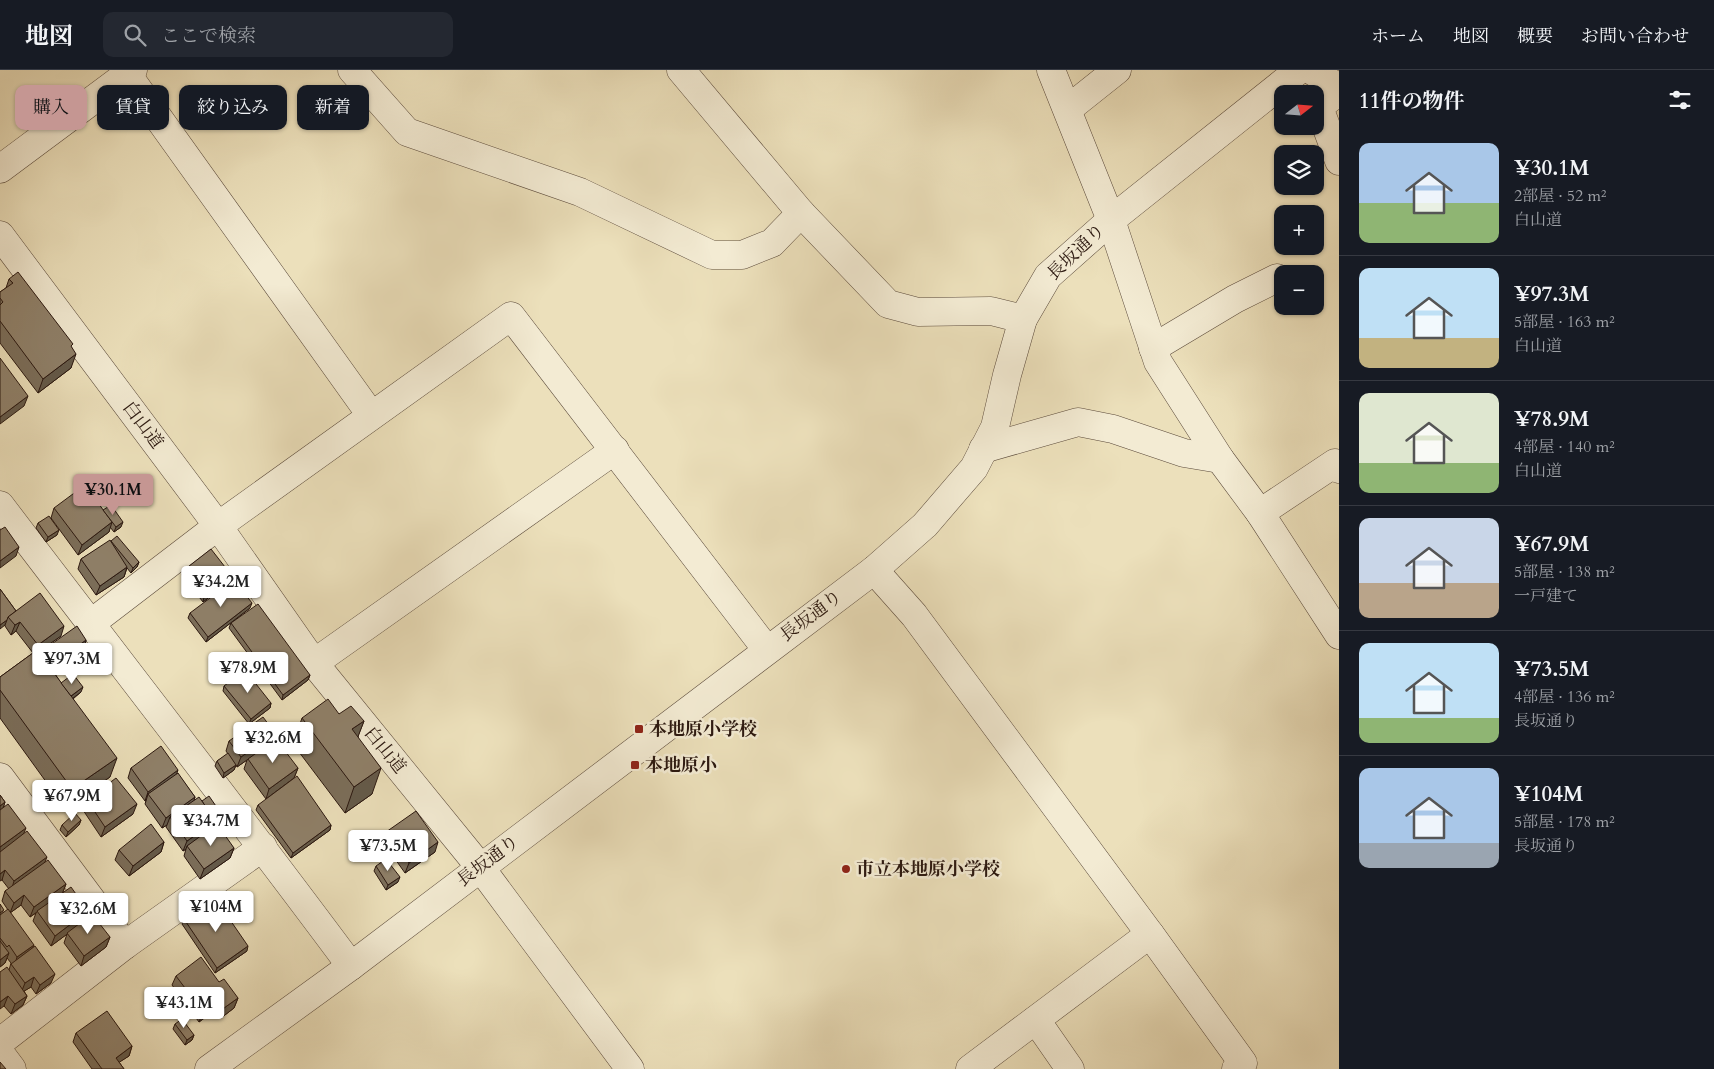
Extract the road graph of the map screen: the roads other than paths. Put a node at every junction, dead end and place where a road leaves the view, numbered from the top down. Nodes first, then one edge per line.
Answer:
1 (352, 70) edge
2 (681, 70) edge
3 (1051, 70) edge
4 (1118, 70) edge
5 (1299, 70) edge
6 (1311, 70) edge
7 (130, 72) edge
8 (1339, 89) edge
9 (1068, 109) junction
10 (1339, 161) edge
11 (0, 169) edge
12 (801, 213) junction
13 (1110, 220) junction
14 (0, 235) edge
15 (1274, 280) edge
16 (1023, 319) junction
17 (1153, 348) junction
18 (371, 415) junction
19 (983, 449) junction
20 (615, 450) junction
21 (1220, 459) junction
22 (1339, 469) edge
23 (0, 505) edge
24 (1260, 513) junction
25 (218, 526) junction
26 (874, 570) junction
27 (90, 624) junction
28 (1339, 635) edge
29 (766, 650) junction
30 (314, 663) junction
31 (0, 777) edge
32 (263, 847) junction
33 (480, 867) junction
34 (1150, 934) junction
35 (126, 945) junction
36 (351, 966) junction
37 (1036, 1020) junction
38 (0, 1042) edge
39 (0, 1053) edge
40 (12, 1069) edge
41 (209, 1069) edge
42 (630, 1069) edge
43 (970, 1069) edge
44 (1070, 1069) edge
45 (1236, 1069) edge

1 - 12 street
2 - 12 street
3 - 9 street
4 - 9 street
5 - 13 street, 長坂通り
6 - 8 street
7 - 11 street
7 - 18 street
8 - 10 street
9 - 13 street
12 - 16 street
13 - 16 street, 長坂通り
13 - 17 street
14 - 25 street, 白山道
15 - 17 street
16 - 19 street, 長坂通り
17 - 21 street
18 - 20 street
18 - 25 street
19 - 21 street
19 - 26 street, 長坂通り
20 - 29 street
20 - 30 street
21 - 24 street
22 - 24 street
23 - 27 street
24 - 28 street
25 - 27 street
25 - 30 street, 白山道
26 - 29 street, 長坂通り
26 - 34 street
27 - 32 street
29 - 33 street, 長坂通り
30 - 33 street, 白山道
31 - 35 street
32 - 35 street
32 - 36 street
33 - 36 street, 長坂通り
33 - 42 street, 白山道
34 - 37 street
34 - 45 street
35 - 38 street
36 - 41 street, 長坂通り
37 - 43 street
37 - 44 street
39 - 40 street

